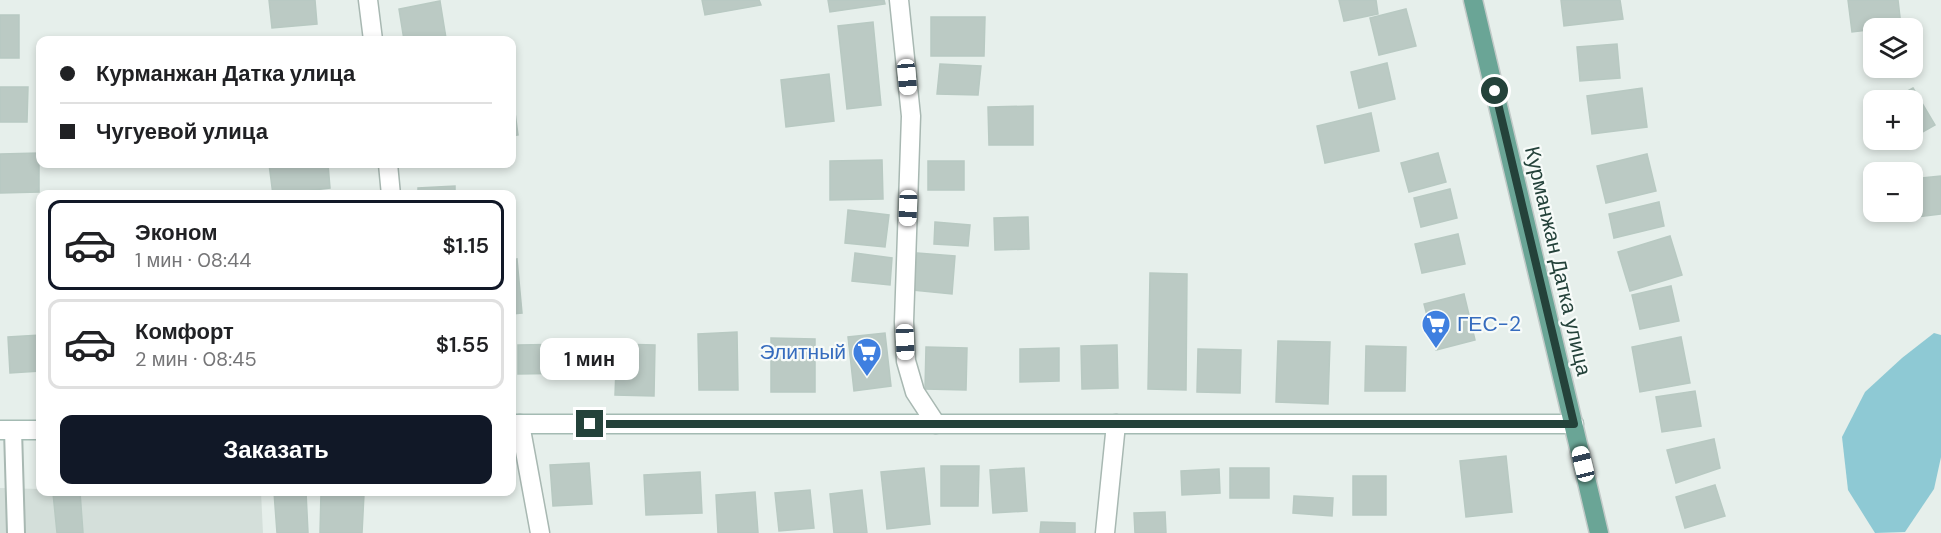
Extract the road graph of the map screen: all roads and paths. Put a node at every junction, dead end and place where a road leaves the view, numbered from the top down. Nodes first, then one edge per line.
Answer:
1 (368, 0) edge
2 (899, 0) edge
3 (1473, 0) edge
4 (372, 36) edge
5 (388, 168) edge
6 (391, 190) edge
7 (516, 424) edge
8 (936, 424) junction
9 (1116, 424) junction
10 (1574, 424) junction
11 (7, 430) edge
12 (36, 430) edge
13 (16, 533) edge
14 (540, 533) edge
15 (1105, 533) edge
16 (1599, 533) edge

1 - 4 street
2 - 8 street
3 - 10 main road, Курманжан Датка улица
5 - 6 street
7 - 8 street
7 - 14 street
8 - 9 street
9 - 10 street
9 - 15 street
10 - 16 main road, Курманжан Датка улица
11 - 12 street
11 - 13 lane

